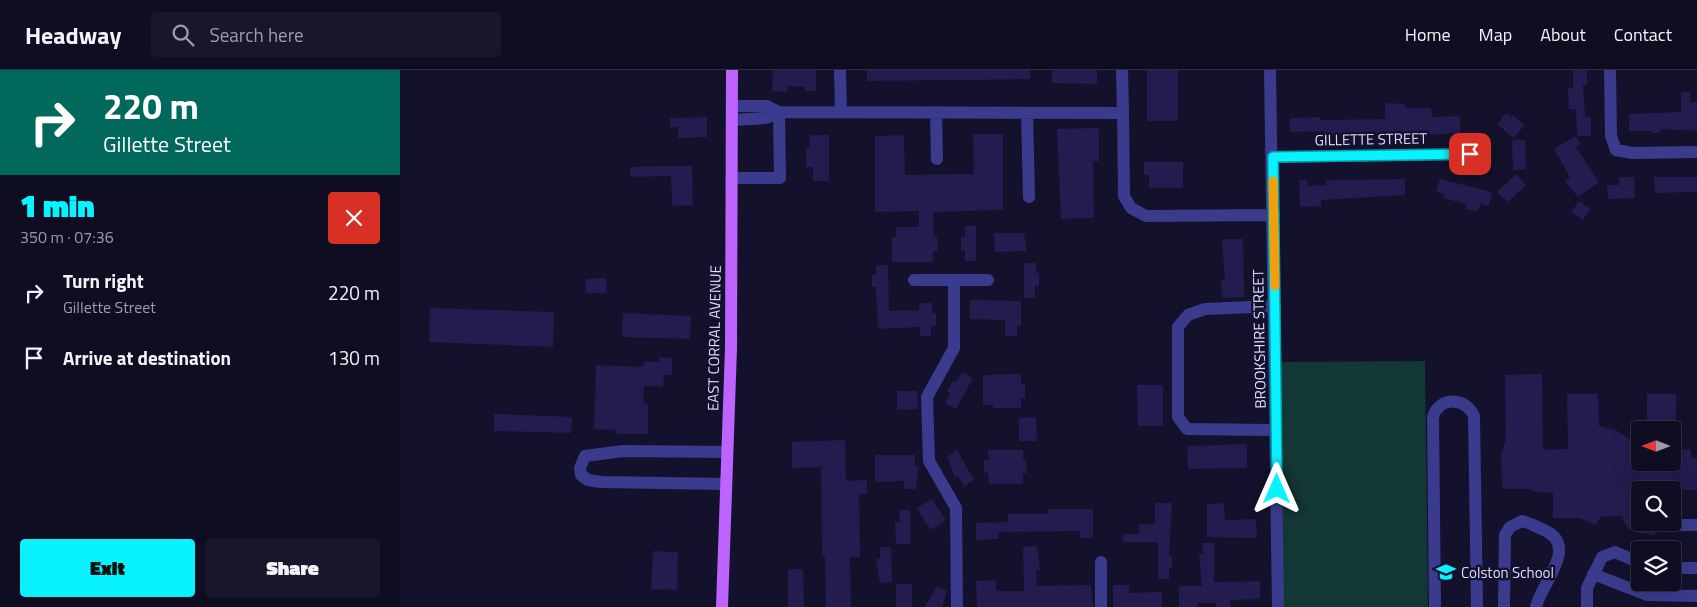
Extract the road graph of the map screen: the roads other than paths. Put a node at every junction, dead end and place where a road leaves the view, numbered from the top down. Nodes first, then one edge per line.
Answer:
1 (732, 70) edge
2 (840, 70) edge
3 (1122, 70) edge
4 (1270, 70) edge
5 (1610, 70) edge
6 (732, 106) junction
7 (779, 112) junction
8 (841, 112) junction
9 (936, 112) junction
10 (1028, 113) junction
11 (1123, 113) junction
12 (733, 120) junction
13 (1697, 152) edge
14 (1470, 154) dead end
15 (1273, 157) junction
16 (937, 160) dead end
17 (733, 178) junction
18 (1029, 198) dead end
19 (1274, 214) junction
20 (914, 280) dead end
21 (954, 280) junction
22 (988, 280) dead end
23 (1275, 306) junction
24 (1276, 430) junction
25 (727, 452) junction
26 (726, 484) junction
27 (1681, 525) edge
28 (1697, 525) edge
29 (1631, 559) edge
30 (1101, 562) dead end
31 (1681, 568) edge
32 (1697, 568) edge
33 (1593, 574) junction
34 (1697, 596) edge
35 (722, 607) edge
36 (957, 607) edge
37 (1101, 607) edge
38 (1278, 607) edge
39 (1435, 607) edge
40 (1476, 607) edge
41 (1504, 607) edge
42 (1536, 607) edge
43 (1587, 607) edge

1 - 6 main road, EAST CORRAL AVENUE
2 - 8 street
3 - 11 street
4 - 15 street, BROOKSHIRE STREET
5 - 13 street
6 - 7 street
6 - 12 main road, EAST CORRAL AVENUE
7 - 8 street
7 - 12 street
7 - 17 street
8 - 9 street
9 - 10 street
9 - 16 street
10 - 11 street
10 - 18 street
11 - 19 street
12 - 17 main road, EAST CORRAL AVENUE
14 - 15 street, GILLETTE STREET
15 - 19 street, BROOKSHIRE STREET
17 - 25 main road, EAST CORRAL AVENUE
19 - 23 street, BROOKSHIRE STREET
20 - 21 street
21 - 22 street
21 - 36 street
23 - 24 street, BROOKSHIRE STREET
23 - 24 street
24 - 38 street, BROOKSHIRE STREET
25 - 26 main road, EAST CORRAL AVENUE
25 - 26 street
26 - 35 main road, EAST CORRAL AVENUE
27 - 28 street
29 - 33 street
30 - 37 street
31 - 32 street
33 - 34 street
33 - 43 street
39 - 40 street
41 - 42 street

